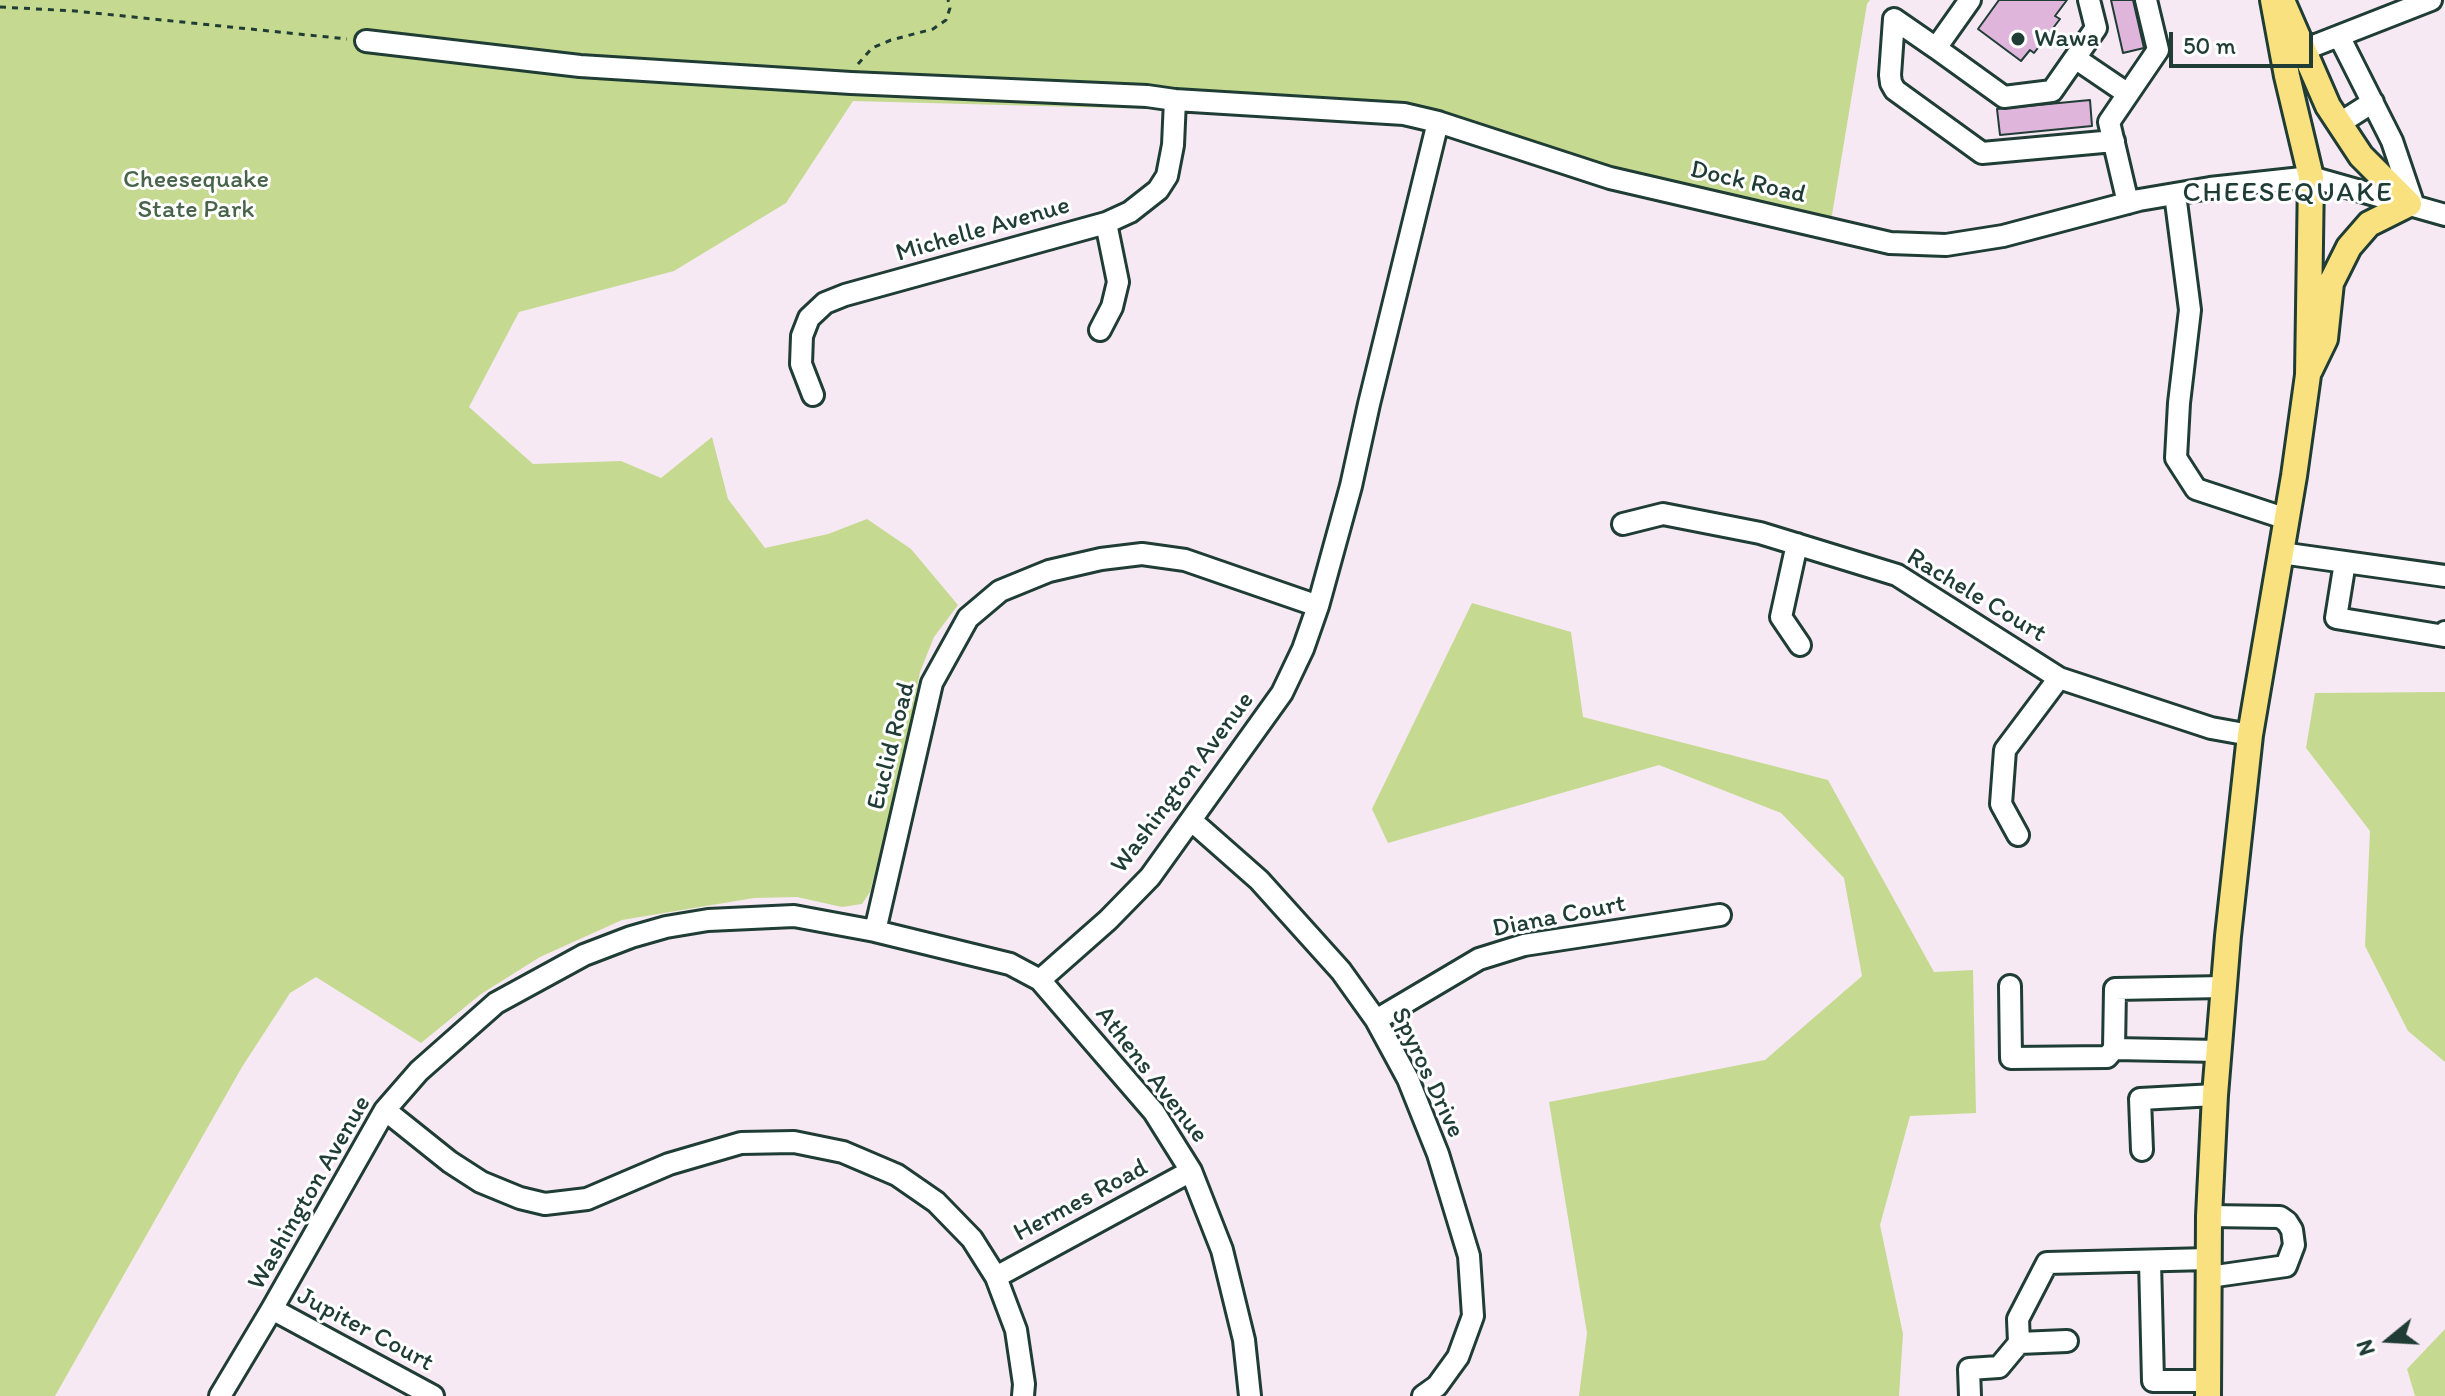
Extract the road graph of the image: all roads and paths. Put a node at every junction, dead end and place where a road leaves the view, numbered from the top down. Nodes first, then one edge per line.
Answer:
1 (948, 0) edge
2 (1970, 0) edge
3 (2089, 0) edge
4 (2146, 0) edge
5 (2273, 0) edge
6 (2282, 0) edge
7 (2431, 0) edge
8 (0, 7) edge
9 (1897, 10) edge
10 (2339, 36) junction
11 (366, 41) joint
12 (1936, 48) junction
13 (2303, 50) junction
14 (2075, 58) junction
15 (851, 83) junction
16 (2128, 94) junction
17 (1175, 100) junction
18 (2373, 102) junction
19 (1438, 122) junction
20 (2340, 123) junction
21 (2114, 141) junction
22 (2311, 177) junction
23 (2175, 194) junction
24 (2128, 203) junction
25 (2411, 205) junction
26 (2445, 215) edge
27 (1106, 223) junction
28 (1100, 330) dead end
29 (2308, 375) junction
30 (813, 395) dead end
31 (2287, 519) junction
32 (1623, 524) dead end
33 (1797, 544) junction
34 (2281, 553) junction
35 (2345, 562) junction
36 (2445, 576) edge
37 (1318, 606) junction
38 (2445, 632) edge
39 (1800, 645) dead end
40 (2059, 678) junction
41 (2250, 735) junction
42 (1192, 821) junction
43 (2018, 835) dead end
44 (1720, 915) dead end
45 (875, 931) junction
46 (1040, 980) junction
47 (2010, 986) dead end
48 (2224, 987) junction
49 (1376, 1020) junction
50 (2114, 1049) junction
51 (2219, 1051) junction
52 (2215, 1095) junction
53 (385, 1110) junction
54 (2142, 1150) dead end
55 (1191, 1171) junction
56 (2209, 1216) junction
57 (2150, 1261) junction
58 (2209, 1268) junction
59 (996, 1277) junction
60 (272, 1309) junction
61 (2067, 1341) dead end
62 (2019, 1343) junction
63 (2209, 1389) edge
64 (220, 1396) edge
65 (433, 1396) edge
66 (1023, 1396) edge
67 (1250, 1396) edge
68 (1423, 1396) edge
69 (1970, 1396) edge

1 - 15 path
2 - 12 street
3 - 14 street
4 - 16 street
5 - 22 main road
6 - 13 main road
7 - 10 street
8 - 11 path
9 - 12 street
9 - 21 street
10 - 13 street
10 - 18 street
11 - 15 street, Dock Road
12 - 14 street
13 - 20 main road
14 - 16 street
15 - 17 street, Dock Road
16 - 21 street
17 - 19 street, Dock Road
17 - 27 street, Michelle Avenue
18 - 20 street
18 - 25 street
19 - 24 street, Dock Road
19 - 37 street, Washington Avenue
20 - 25 main road
21 - 24 street
22 - 23 street, Dock Road
22 - 25 street
22 - 29 main road
23 - 24 street, Dock Road
23 - 31 street
25 - 26 street
25 - 29 main road
27 - 28 street
27 - 30 street, Michelle Avenue
29 - 31 main road
31 - 34 main road
32 - 33 street, Rachele Court
33 - 39 street
33 - 40 street, Rachele Court
34 - 35 street
34 - 41 main road
35 - 36 street
35 - 38 street
37 - 42 street, Washington Avenue
37 - 45 street, Euclid Road
40 - 41 street, Rachele Court
40 - 43 street
41 - 48 main road
42 - 46 street, Washington Avenue
42 - 49 street, Spyros Drive
44 - 49 street, Diana Court
45 - 46 street, Washington Avenue
45 - 53 street, Washington Avenue
46 - 55 street, Athens Avenue
47 - 50 street
48 - 50 street
48 - 51 main road
49 - 68 street, Spyros Drive
50 - 51 street
51 - 52 main road
52 - 54 street
52 - 56 main road
53 - 59 street
53 - 60 street, Washington Avenue
55 - 59 street, Hermes Road
55 - 67 street, Athens Avenue
56 - 58 main road
56 - 58 street
57 - 58 street
57 - 62 street
57 - 63 street
58 - 63 main road
59 - 66 street
60 - 64 street, Washington Avenue
60 - 65 street, Jupiter Court
61 - 62 street
62 - 69 street

